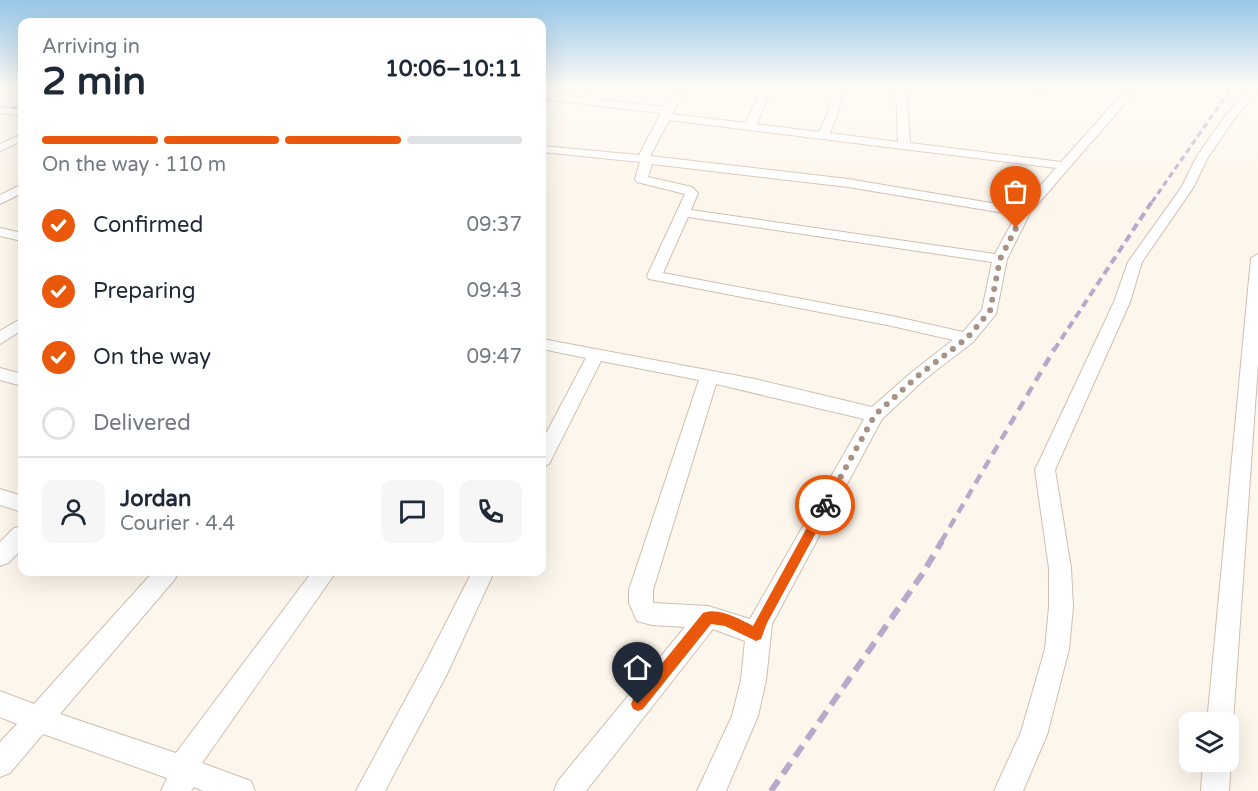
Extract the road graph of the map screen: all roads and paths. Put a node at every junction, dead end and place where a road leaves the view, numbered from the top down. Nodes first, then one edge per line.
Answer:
1 (662, 124) edge
2 (732, 124) edge
3 (751, 124) edge
4 (828, 124) edge
5 (903, 124) edge
6 (1101, 124) edge
7 (1225, 124) edge
8 (750, 127) junction
9 (823, 136) junction
10 (18, 139) edge
11 (904, 146) junction
12 (0, 148) edge
13 (546, 149) edge
14 (645, 159) junction
15 (1065, 166) junction
16 (18, 190) edge
17 (0, 200) edge
18 (1024, 212) junction
19 (685, 213) junction
20 (0, 232) edge
21 (18, 236) edge
22 (1258, 258) edge
23 (1000, 259) junction
24 (18, 326) edge
25 (967, 338) junction
26 (0, 339) edge
27 (546, 345) edge
28 (596, 355) junction
29 (0, 375) edge
30 (709, 378) junction
31 (18, 379) edge
32 (875, 415) junction
33 (546, 451) edge
34 (0, 497) edge
35 (18, 503) edge
36 (18, 539) edge
37 (0, 556) edge
38 (163, 576) edge
39 (322, 576) edge
40 (481, 576) edge
41 (708, 617) junction
42 (756, 634) junction
43 (0, 704) edge
44 (1221, 712) edge
45 (37, 720) junction
46 (0, 763) edge
47 (1216, 772) edge
48 (182, 777) edge
49 (241, 791) edge
50 (370, 791) edge
51 (568, 791) edge
52 (711, 791) edge
53 (1008, 791) edge
54 (1215, 791) edge

1 - 14 street
2 - 8 street
3 - 8 street
4 - 9 street
5 - 11 street
6 - 15 street
7 - 53 street
8 - 9 street
9 - 11 street
10 - 12 street
11 - 15 street
13 - 14 street
14 - 18 street
14 - 19 street
15 - 18 street
16 - 17 street
18 - 23 street
19 - 23 street
19 - 25 street
20 - 21 street
22 - 44 street
23 - 25 street
24 - 26 street
25 - 32 street
27 - 28 street
28 - 30 street
28 - 33 street
29 - 31 street
30 - 32 street
30 - 41 street
32 - 42 street
34 - 35 street
36 - 37 street
38 - 45 street
39 - 48 street
40 - 50 street
41 - 42 street
41 - 51 street
42 - 52 street
43 - 45 street
45 - 46 street
45 - 48 street
47 - 54 street
48 - 49 street

